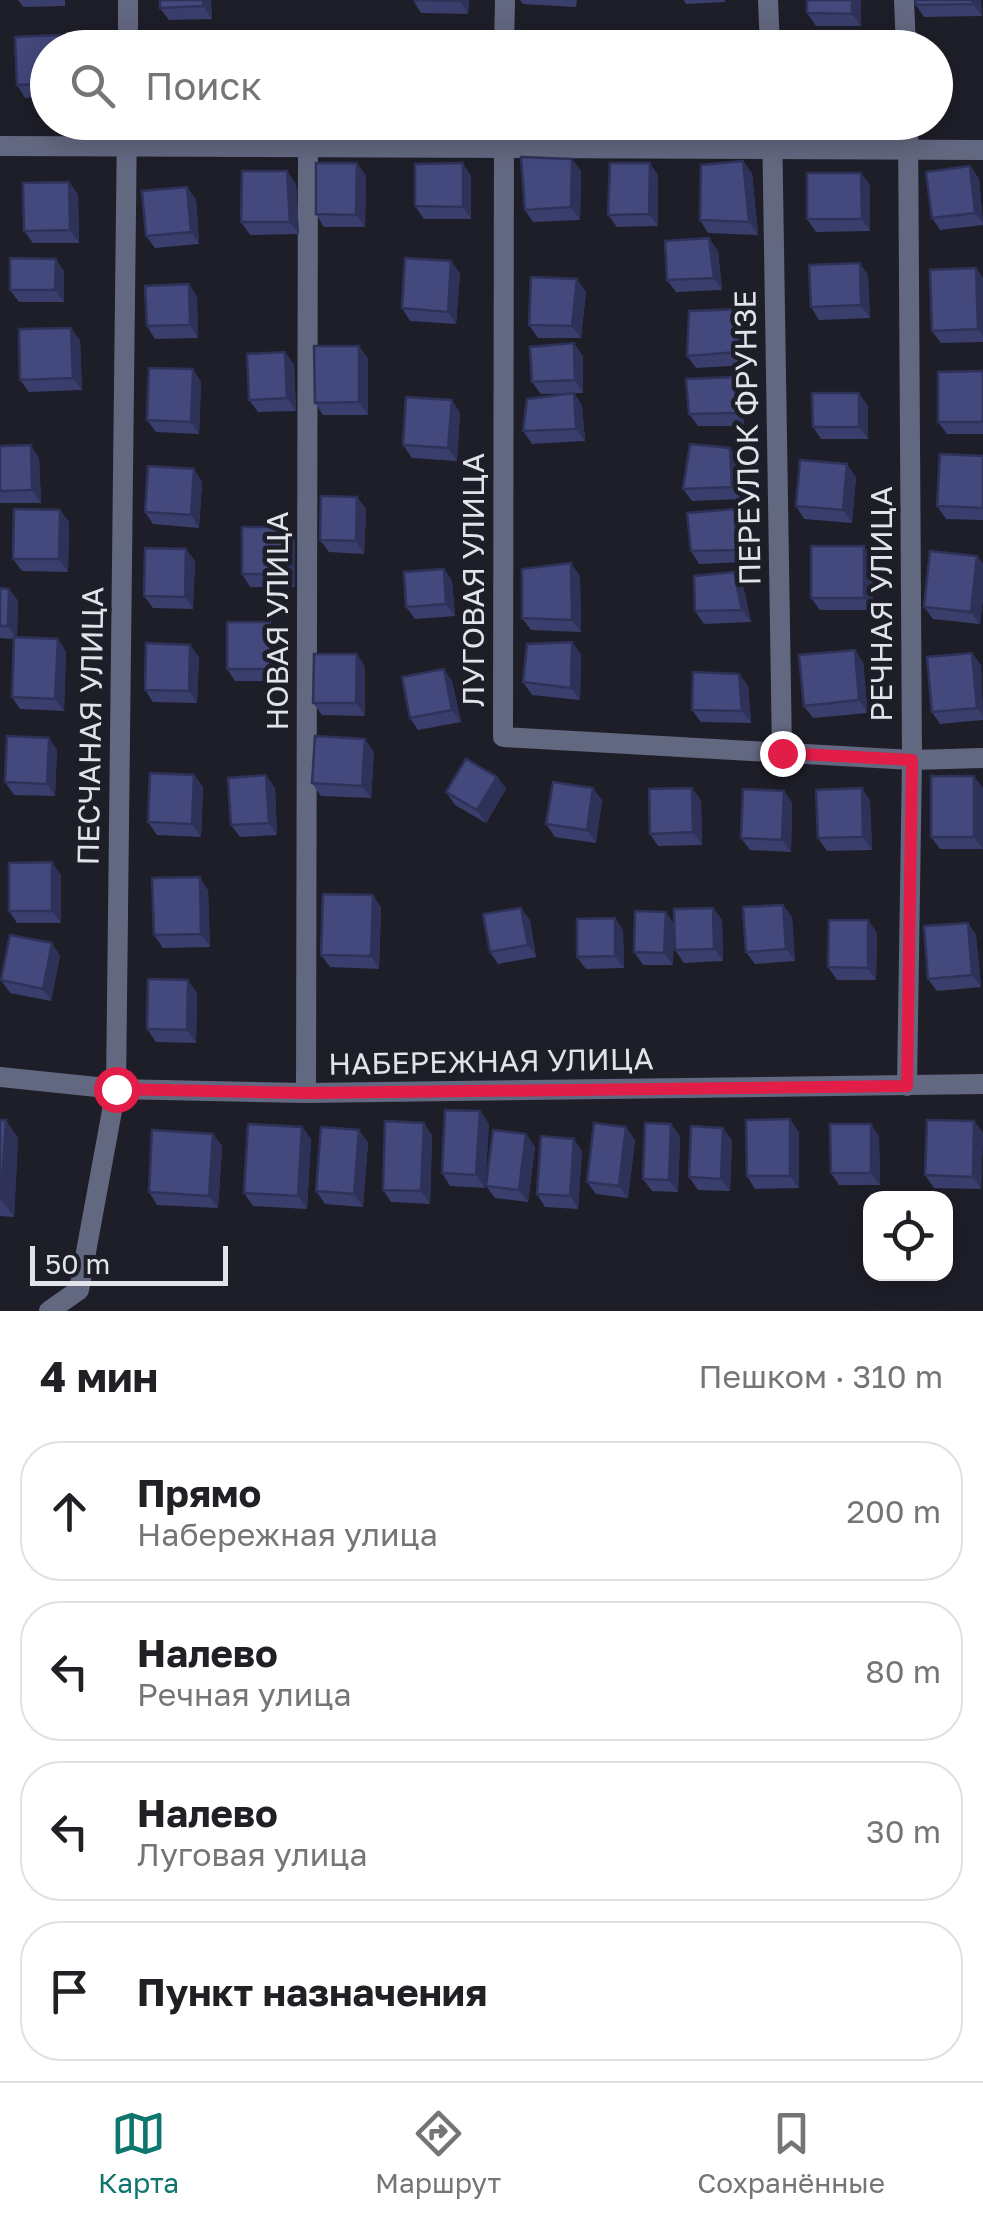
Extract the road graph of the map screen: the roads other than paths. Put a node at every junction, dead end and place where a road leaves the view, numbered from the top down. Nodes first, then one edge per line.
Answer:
1 (128, 0) edge
2 (504, 0) edge
3 (768, 0) edge
4 (904, 0) edge
5 (128, 30) edge
6 (504, 30) edge
7 (769, 30) edge
8 (905, 30) edge
9 (127, 140) edge
10 (504, 140) edge
11 (773, 140) edge
12 (909, 140) edge
13 (0, 146) edge
14 (127, 146) junction
15 (308, 148) junction
16 (504, 148) junction
17 (773, 149) junction
18 (909, 150) junction
19 (983, 150) edge
20 (782, 753) junction
21 (983, 758) edge
22 (912, 760) junction
23 (0, 1077) edge
24 (983, 1084) edge
25 (907, 1086) junction
26 (116, 1089) junction
27 (306, 1093) junction
28 (50, 1311) edge

1 - 5 street
2 - 6 street
3 - 7 street
4 - 8 street
9 - 14 street, ПЕСЧАНАЯ УЛИЦА
10 - 16 street, ЛУГОВАЯ УЛИЦА
11 - 17 street, ПЕРЕУЛОК ФРУНЗЕ
12 - 18 street, РЕЧНАЯ УЛИЦА
13 - 14 street
14 - 15 street
14 - 26 street, ПЕСЧАНАЯ УЛИЦА
15 - 16 street
15 - 27 street, НОВАЯ УЛИЦА
16 - 17 street
16 - 20 street, ЛУГОВАЯ УЛИЦА
17 - 18 street
17 - 20 street, ПЕРЕУЛОК ФРУНЗЕ
18 - 19 street
18 - 22 street, РЕЧНАЯ УЛИЦА
20 - 22 street, ЛУГОВАЯ УЛИЦА
21 - 22 street, ЛУГОВАЯ УЛИЦА
22 - 25 street, РЕЧНАЯ УЛИЦА
23 - 26 street, НАБЕРЕЖНАЯ УЛИЦА
24 - 25 street, НАБЕРЕЖНАЯ УЛИЦА
25 - 27 street, НАБЕРЕЖНАЯ УЛИЦА
26 - 27 street, НАБЕРЕЖНАЯ УЛИЦА
26 - 28 street, ПЕСЧАНАЯ УЛИЦА

